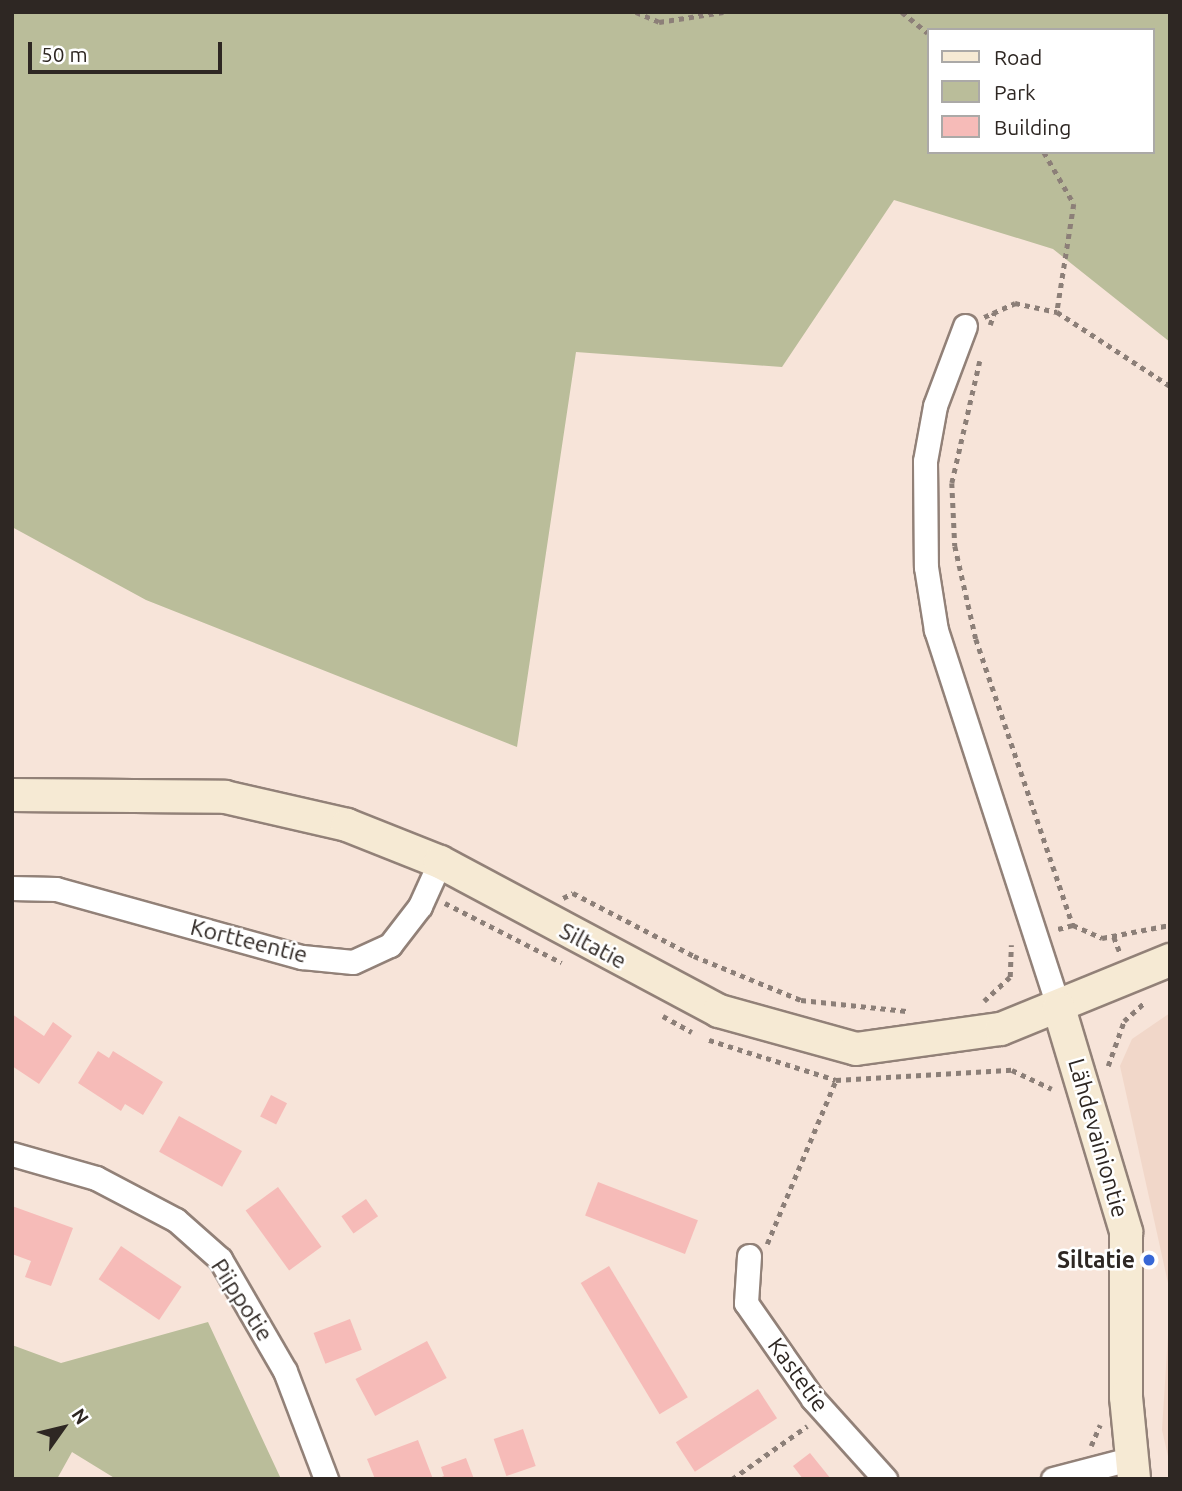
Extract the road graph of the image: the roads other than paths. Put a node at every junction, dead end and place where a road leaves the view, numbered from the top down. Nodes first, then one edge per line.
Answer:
1 (965, 326) road end
2 (12, 795) edge
3 (440, 862) junction
4 (12, 888) edge
5 (1170, 960) edge
6 (1059, 1008) junction
7 (12, 1154) edge
8 (749, 1256) road end
9 (1132, 1469) edge
10 (326, 1479) edge
11 (886, 1479) edge
12 (1054, 1479) edge

1 - 6 street
2 - 3 main road, Siltatie
3 - 4 street, Kortteentie
3 - 6 main road, Siltatie
5 - 6 main road, Siltatie
6 - 9 main road, Lähdevainiontie
7 - 10 street, Piippotie
8 - 11 street, Kastetie
9 - 12 street

